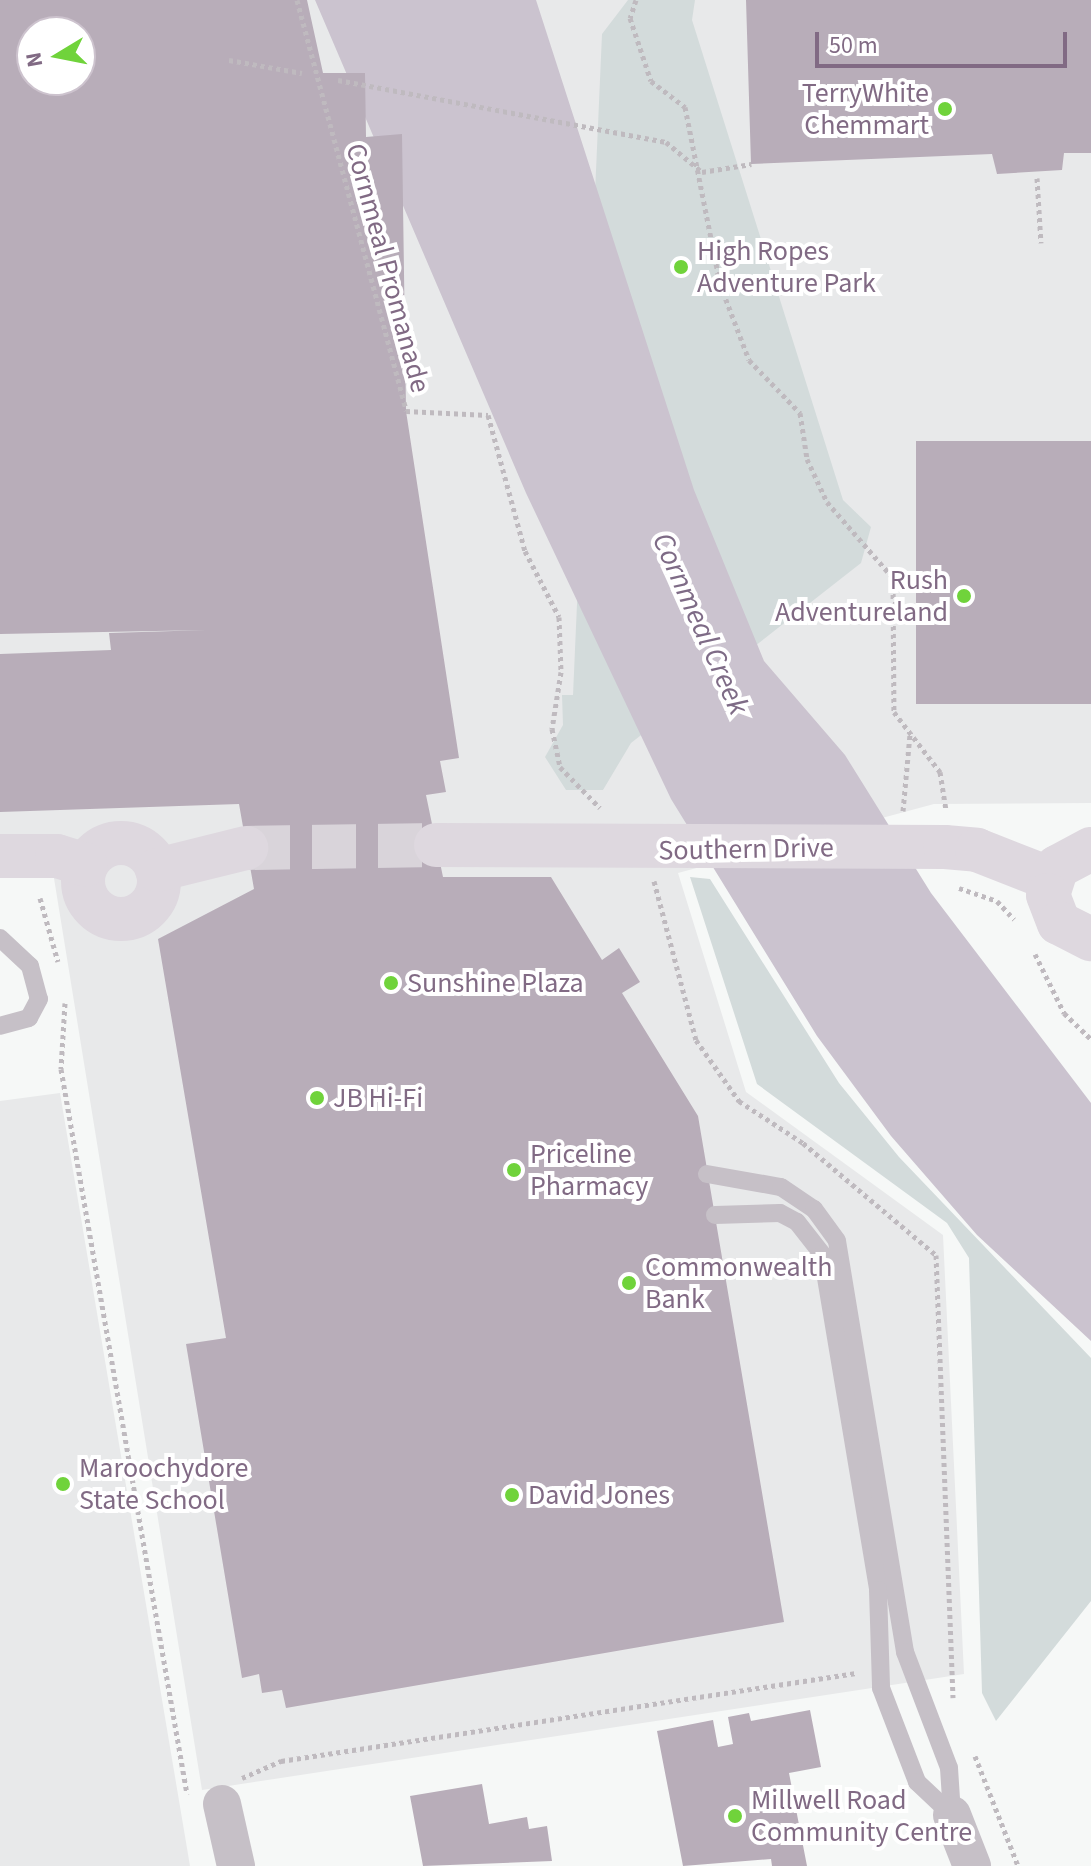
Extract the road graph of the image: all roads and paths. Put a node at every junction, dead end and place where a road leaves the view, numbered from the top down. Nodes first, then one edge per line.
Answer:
1 (297, 0) edge
2 (636, 0) edge
3 (229, 60) dead end
4 (302, 73) dead end
5 (338, 80) dead end
6 (751, 164) dead end
7 (702, 172) junction
8 (1037, 178) dead end
9 (1041, 243) dead end
10 (910, 733) junction
11 (608, 823) dead end
12 (925, 838) junction
13 (436, 845) tunnel mouth
14 (246, 848) tunnel mouth
15 (1091, 849) edge
16 (0, 856) edge
17 (86, 865) junction
18 (157, 870) junction
19 (1051, 879) junction
20 (40, 898) dead end
21 (1022, 927) dead end
22 (0, 938) edge
23 (1091, 939) edge
24 (1029, 941) dead end
25 (60, 972) dead end
26 (62, 987) dead end
27 (0, 1026) edge
28 (1091, 1039) edge
29 (707, 1174) dead end
30 (715, 1215) dead end
31 (884, 1567) junction
32 (864, 1687) dead end
33 (186, 1787) junction
34 (211, 1793) junction
35 (952, 1815) junction
36 (236, 1866) edge
37 (972, 1866) edge

1 - 11 path, Cornmeal Promanade
2 - 7 path
3 - 4 path
5 - 7 path
6 - 7 path
7 - 10 path
8 - 9 path
10 - 12 path
10 - 12 path
12 - 13 street, Southern Drive
12 - 19 street, Southern Drive
12 - 21 path
14 - 18 street
15 - 19 street
16 - 17 street
17 - 18 street
17 - 18 street
19 - 23 street
20 - 25 path
22 - 27 lane
24 - 28 path
26 - 33 path
29 - 31 lane
30 - 31 lane
31 - 35 lane
31 - 35 lane
32 - 34 path
33 - 34 path
33 - 34 path
34 - 36 street
35 - 37 street

